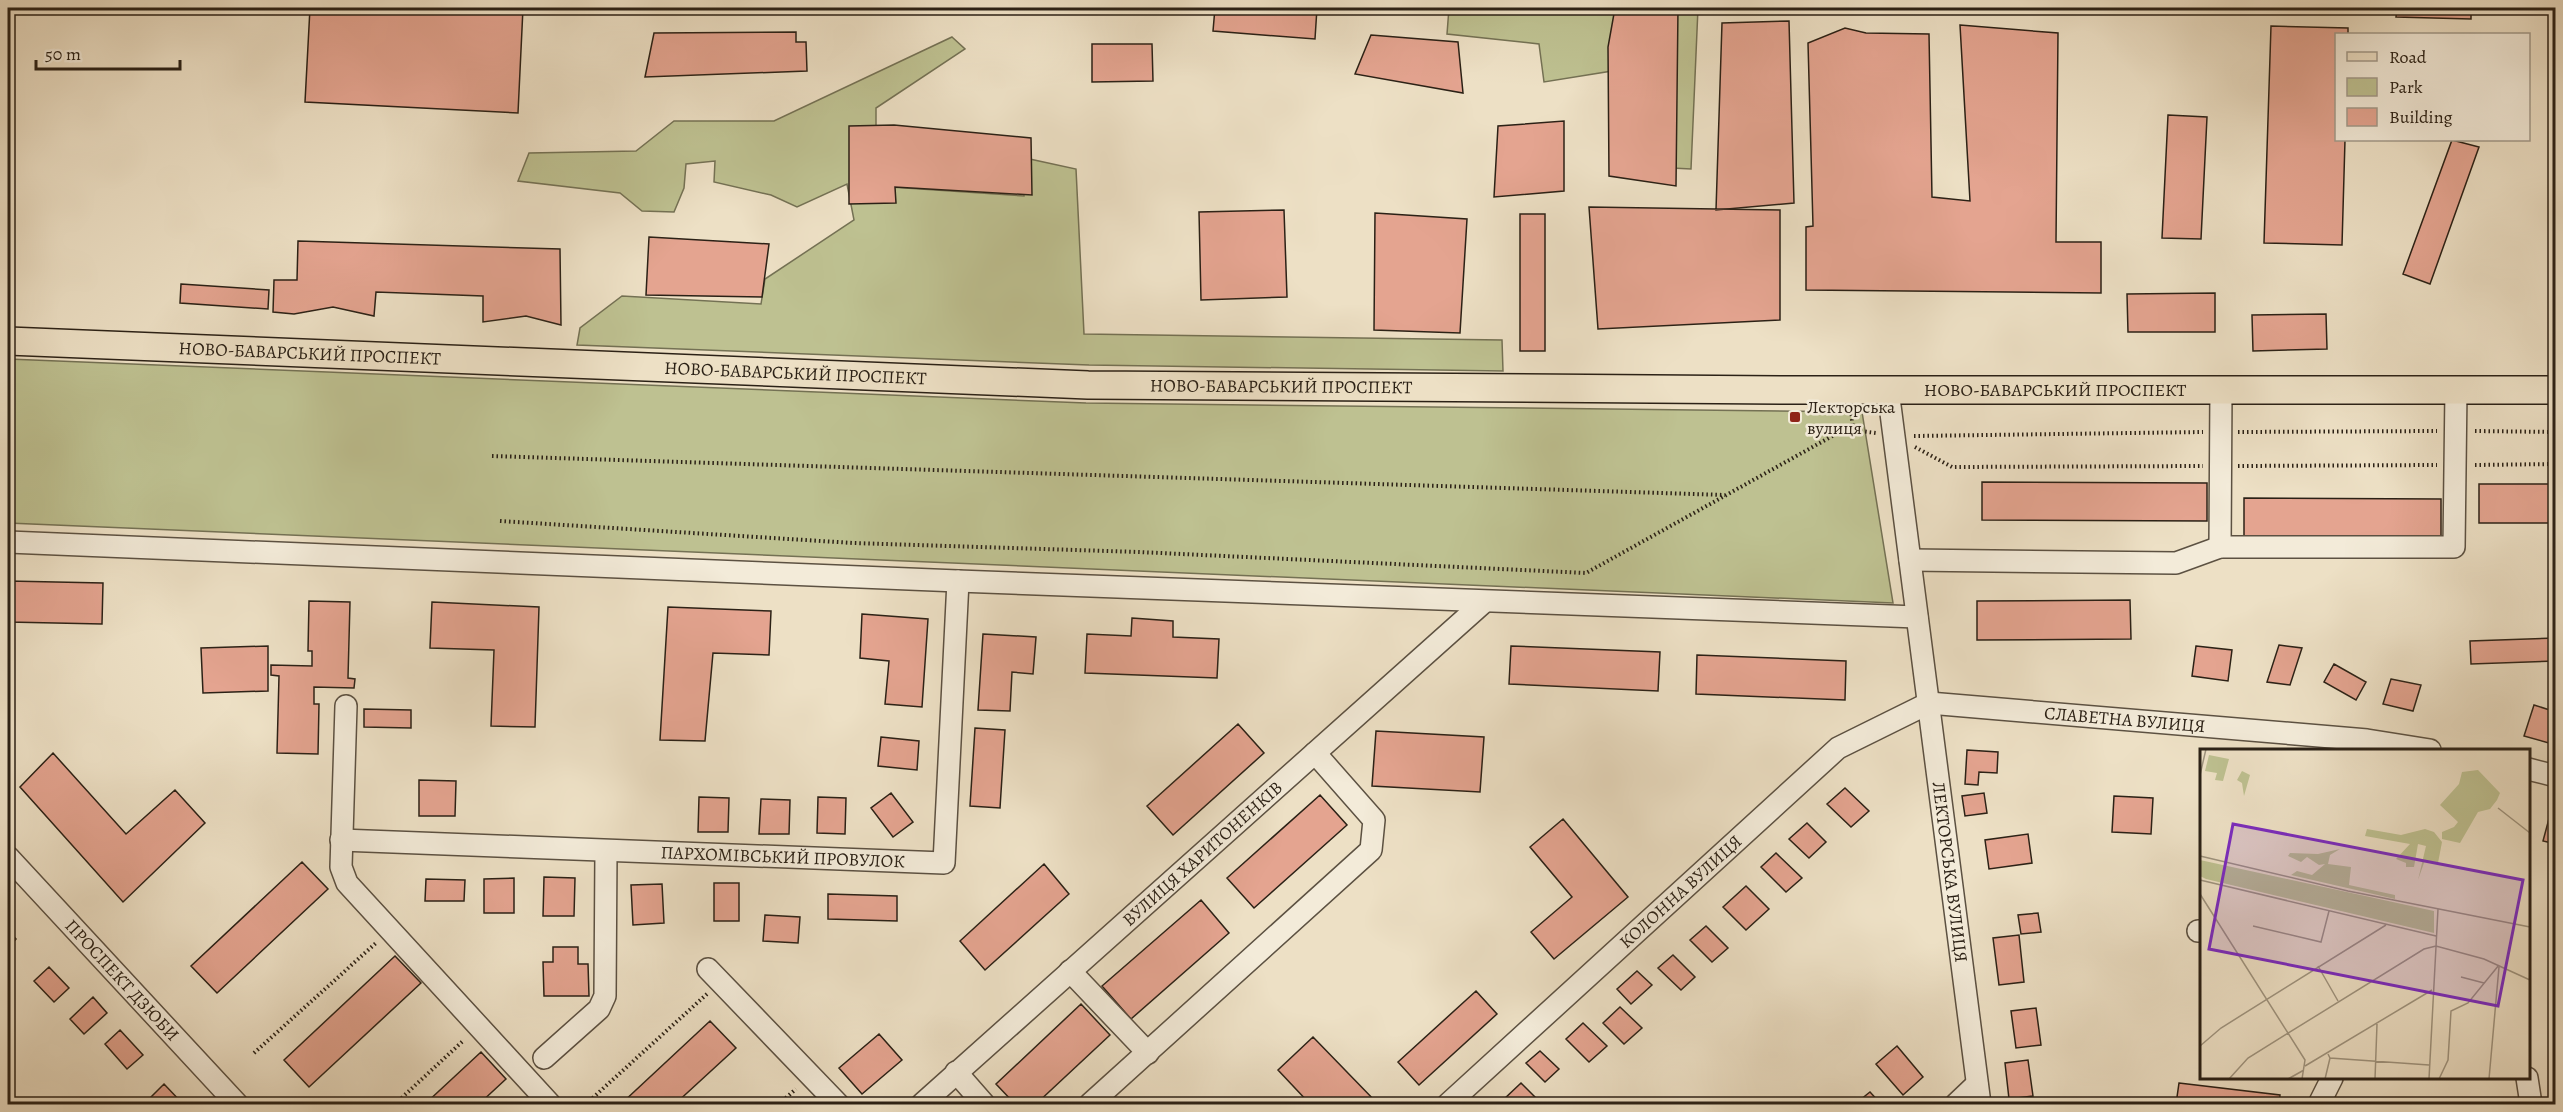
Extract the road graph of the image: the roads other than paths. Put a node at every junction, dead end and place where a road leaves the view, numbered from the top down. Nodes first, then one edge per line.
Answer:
1 (8, 341) edge
2 (2221, 389) junction
3 (1888, 390) junction
4 (2456, 390) junction
5 (2556, 390) edge
6 (8, 542) edge
7 (2220, 547) junction
8 (1910, 560) junction
9 (958, 581) junction
10 (1484, 602) junction
11 (1917, 617) junction
12 (1929, 703) junction
13 (346, 706) dead end
14 (2424, 749) edge
15 (1315, 753) junction
16 (2530, 769) edge
17 (2556, 776) edge
18 (341, 840) junction
19 (606, 850) junction
20 (8, 857) edge
21 (1070, 971) junction
22 (714, 975) road end
23 (1148, 1053) junction
24 (544, 1058) dead end
25 (956, 1072) junction
26 (2330, 1079) edge
27 (2527, 1079) edge
28 (1979, 1094) edge
29 (237, 1104) edge
30 (550, 1104) edge
31 (838, 1104) edge
32 (922, 1104) edge
33 (984, 1104) edge
34 (1090, 1104) edge
35 (1448, 1104) edge
36 (1956, 1104) edge
37 (2319, 1104) edge
38 (2531, 1104) edge

1 - 3 main road, НОВО-БАВАРСЬКИЙ ПРОСПЕКТ
2 - 3 main road, НОВО-БАВАРСЬКИЙ ПРОСПЕКТ
2 - 4 main road, НОВО-БАВАРСЬКИЙ ПРОСПЕКТ
2 - 7 street
3 - 8 street, ЛЕКТОРСЬКА ВУЛИЦЯ
4 - 5 main road, НОВО-БАВАРСЬКИЙ ПРОСПЕКТ
4 - 7 street
6 - 9 street
7 - 8 street
8 - 11 street, ЛЕКТОРСЬКА ВУЛИЦЯ
9 - 10 street
9 - 19 street, ПАРХОМІВСЬКИЙ ПРОВУЛОК
10 - 11 street
10 - 15 street, ВУЛИЦЯ ХАРИТОНЕНКІВ
11 - 12 street, ЛЕКТОРСЬКА ВУЛИЦЯ
12 - 14 street, СЛАВЕТНА ВУЛИЦЯ
12 - 28 street, ЛЕКТОРСЬКА ВУЛИЦЯ
12 - 35 street, КОЛОННА ВУЛИЦЯ
13 - 18 street
15 - 21 street, ВУЛИЦЯ ХАРИТОНЕНКІВ
15 - 23 street
16 - 17 street
18 - 19 street, ПАРХОМІВСЬКИЙ ПРОВУЛОК
18 - 30 street
19 - 24 street
20 - 29 street, ПРОСПЕКТ ДЗЮБИ
21 - 23 street
21 - 25 street, ВУЛИЦЯ ХАРИТОНЕНКІВ
22 - 31 street
23 - 34 street
25 - 32 street, ВУЛИЦЯ ХАРИТОНЕНКІВ
25 - 33 street
26 - 37 street
27 - 38 street
28 - 36 street

